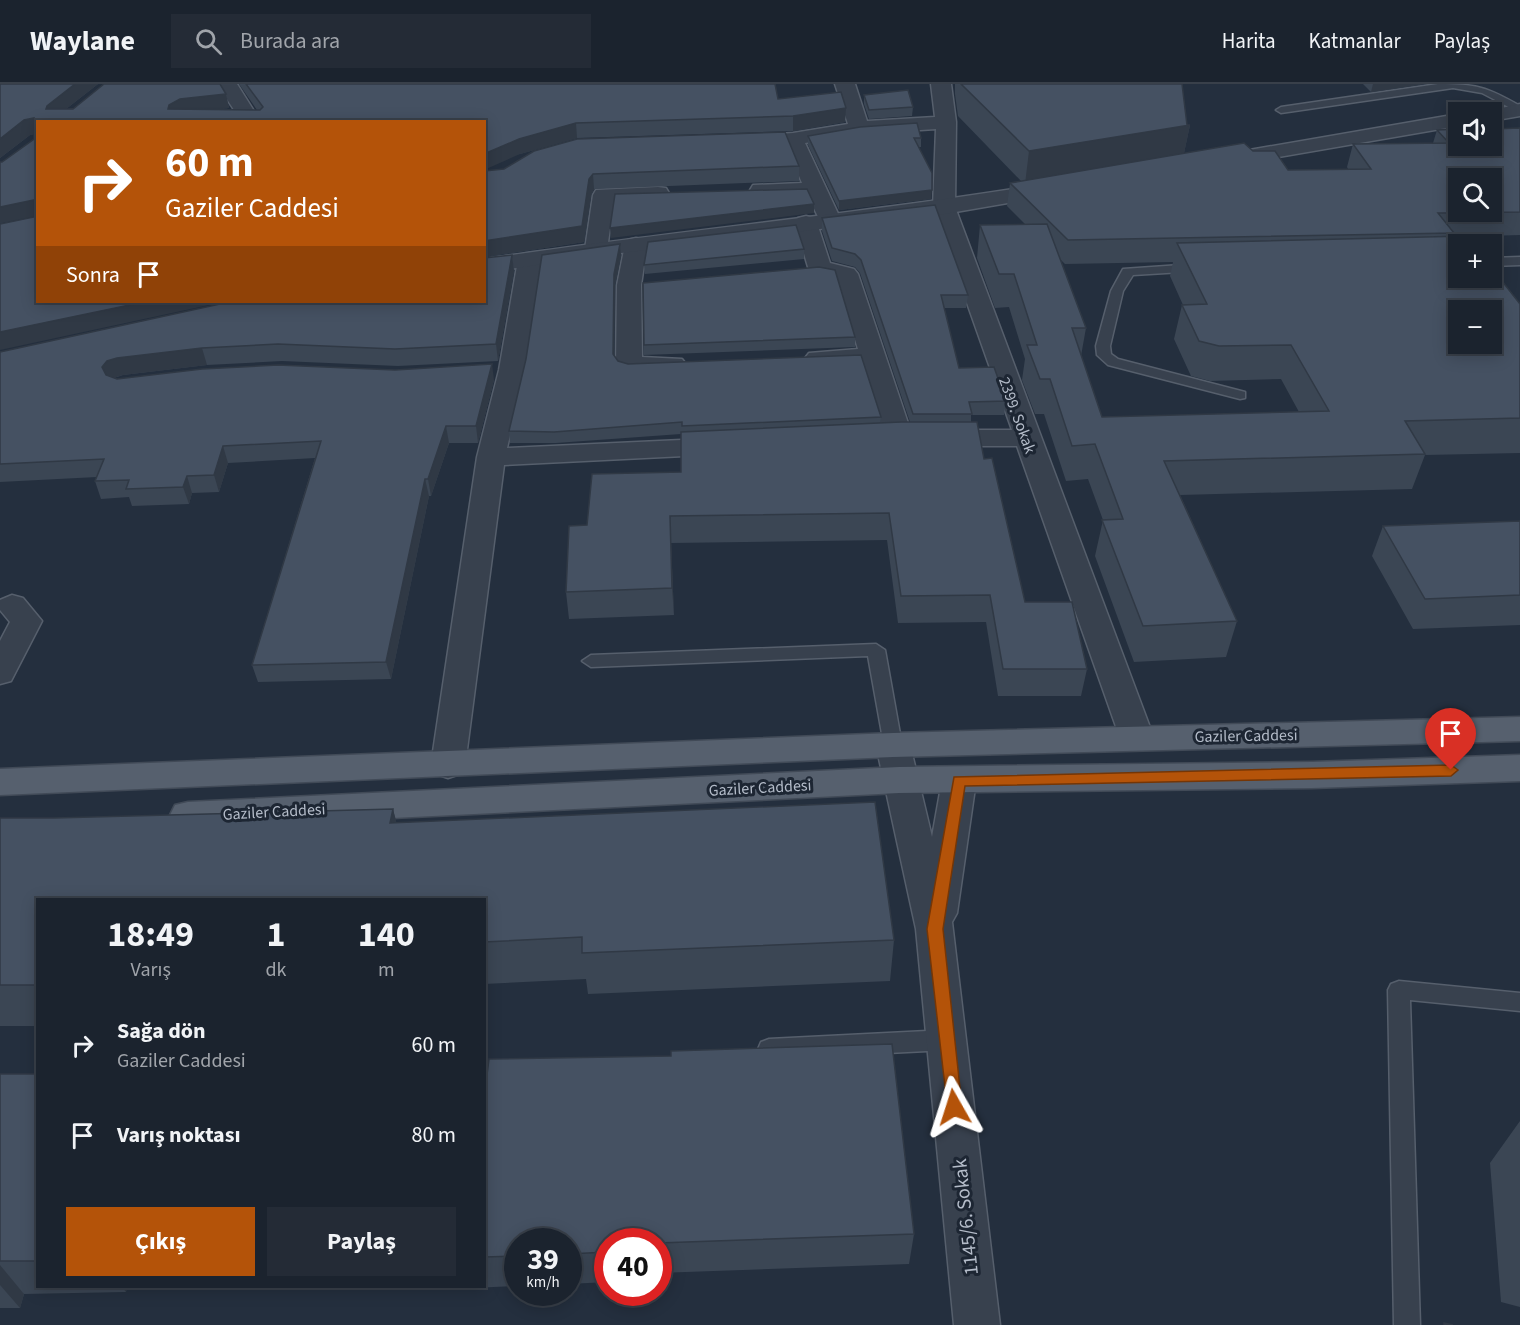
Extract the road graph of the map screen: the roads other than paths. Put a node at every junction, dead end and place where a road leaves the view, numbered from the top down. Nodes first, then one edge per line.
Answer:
1 (227, 84) edge
2 (845, 84) edge
3 (941, 84) edge
4 (1281, 110) dead end
5 (1520, 110) edge
6 (1502, 113) edge
7 (226, 117) edge
8 (250, 118) edge
9 (946, 122) junction
10 (1448, 122) edge
11 (859, 128) junction
12 (793, 139) junction
13 (725, 141) edge
14 (1212, 162) edge
15 (1072, 186) edge
16 (817, 189) junction
17 (734, 191) edge
18 (675, 193) edge
19 (944, 207) junction
20 (830, 220) junction
21 (806, 223) junction
22 (636, 245) junction
23 (596, 249) junction
24 (530, 260) junction
25 (1520, 261) edge
26 (1502, 262) edge
27 (486, 266) edge
28 (1210, 268) edge
29 (873, 356) junction
30 (792, 359) edge
31 (699, 363) edge
32 (1240, 395) dead end
33 (1027, 438) junction
34 (747, 445) edge
35 (491, 457) junction
36 (4, 601) edge
37 (591, 661) dead end
38 (0, 673) edge
39 (1520, 729) edge
40 (1137, 738) junction
41 (893, 745) junction
42 (448, 765) junction
43 (1520, 768) edge
44 (899, 780) junction
45 (959, 780) junction
46 (0, 782) edge
47 (151, 816) edge
48 (935, 929) junction
49 (1520, 1002) edge
50 (946, 1040) junction
51 (752, 1050) edge
52 (976, 1325) edge
53 (1407, 1325) edge

1 - 8 street
2 - 11 street
3 - 9 street, 2399. Sokak
4 - 5 lane
5 - 6 street
7 - 8 street
9 - 11 street
9 - 19 street, 2399. Sokak
10 - 14 street
11 - 12 street
12 - 13 street
12 - 16 street
15 - 19 street
16 - 17 street
16 - 20 street
18 - 23 street
19 - 20 street
19 - 33 street, 2399. Sokak
20 - 21 street
21 - 22 street
21 - 29 street
22 - 23 street
22 - 31 street
23 - 24 street
24 - 27 street
24 - 35 street
25 - 26 lane
28 - 32 lane
29 - 30 street
29 - 33 street
33 - 40 street, 2399. Sokak
34 - 35 street
35 - 42 street
36 - 38 street
37 - 41 lane
39 - 40 main road, Gaziler Caddesi
40 - 41 main road, Gaziler Caddesi
41 - 42 main road, Gaziler Caddesi
41 - 44 street, 1145/6. Sokak
42 - 46 main road, Gaziler Caddesi
43 - 45 main road, Gaziler Caddesi
44 - 45 main road, Gaziler Caddesi
44 - 47 main road, Gaziler Caddesi
44 - 48 street, 1145/6. Sokak
45 - 48 street, 1145/6. Sokak
48 - 50 street, 1145/6. Sokak
49 - 53 lane
50 - 51 lane
50 - 52 street, 1145/6. Sokak

